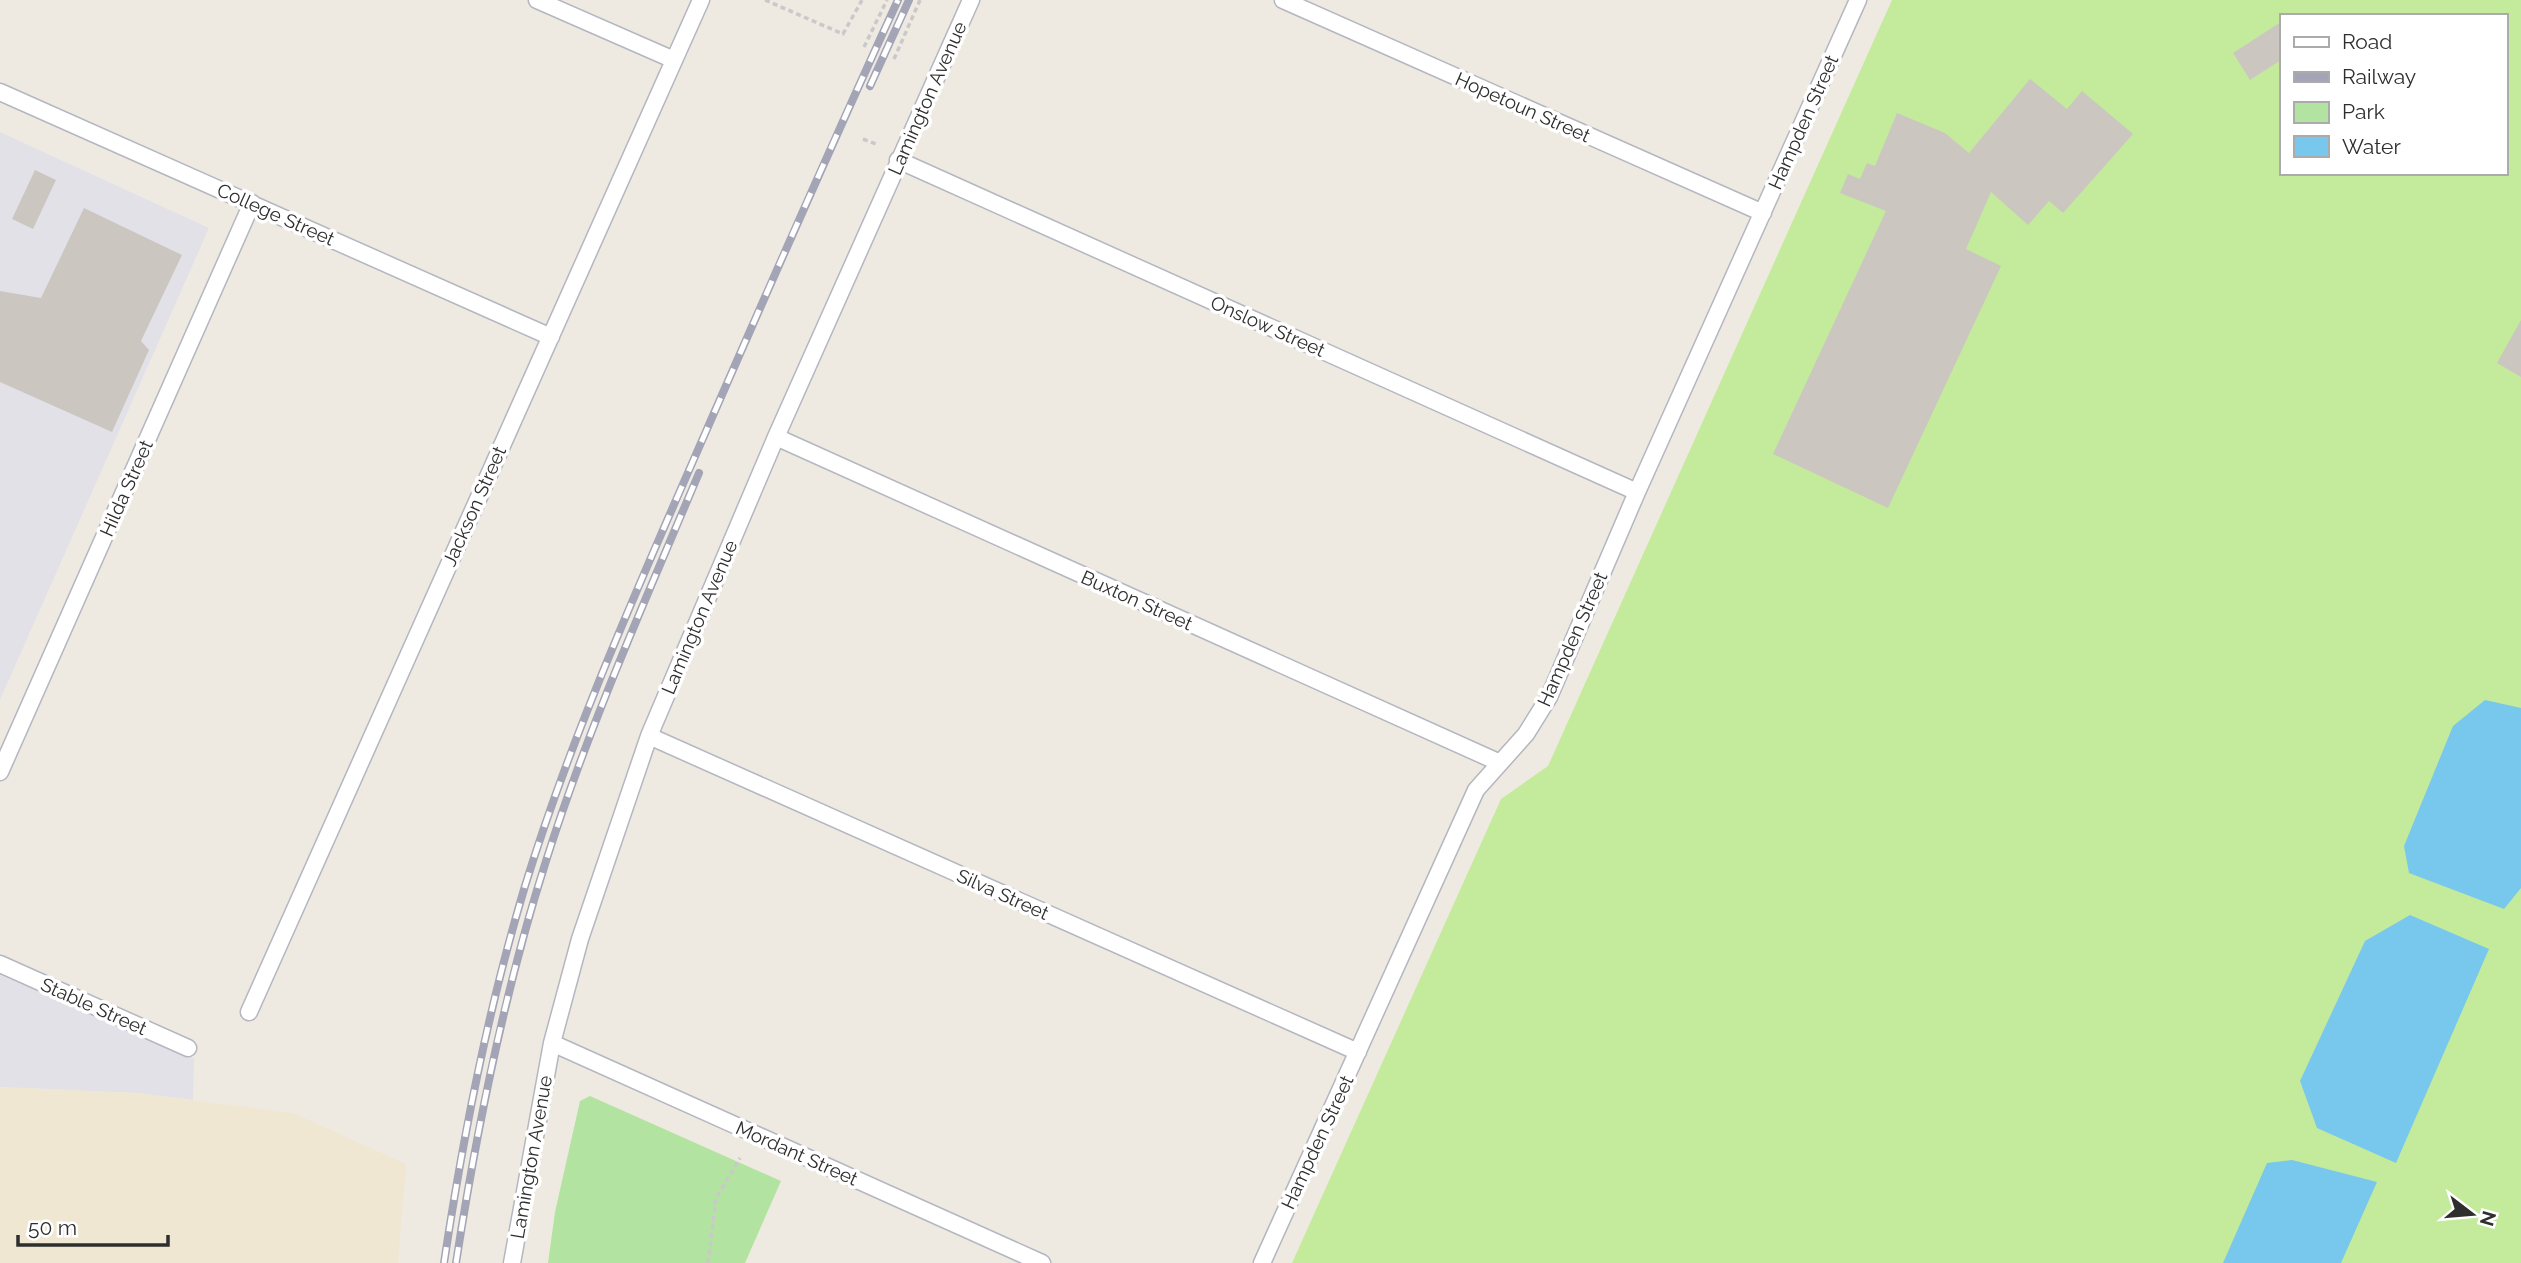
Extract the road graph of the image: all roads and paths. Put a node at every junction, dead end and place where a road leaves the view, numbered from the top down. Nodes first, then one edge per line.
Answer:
1 (537, 0) edge
2 (701, 0) edge
3 (765, 0) edge
4 (862, 0) edge
5 (887, 0) edge
6 (920, 0) edge
7 (971, 0) edge
8 (1283, 0) edge
9 (1857, 0) edge
10 (864, 47) dead end
11 (894, 59) dead end
12 (674, 60) junction
13 (0, 92) edge
14 (863, 139) dead end
15 (876, 144) dead end
16 (898, 160) junction
17 (252, 203) junction
18 (1763, 213) junction
19 (551, 337) junction
20 (776, 437) junction
21 (1637, 492) junction
22 (649, 736) junction
23 (1498, 762) junction
24 (0, 772) edge
25 (0, 964) edge
26 (248, 1012) dead end
27 (552, 1043) junction
28 (188, 1048) dead end
29 (1358, 1052) junction
30 (740, 1158) dead end
31 (512, 1263) edge
32 (708, 1263) edge
33 (1042, 1263) edge
34 (1262, 1263) edge

1 - 12 street
2 - 12 street, Jackson Street
3 - 4 path
5 - 10 path
6 - 11 path
7 - 16 street, Lamington Avenue
8 - 18 street, Hopetoun Street
9 - 18 street, Hampden Street
12 - 19 street, Jackson Street
13 - 17 street, College Street
14 - 15 path
16 - 20 street, Lamington Avenue
16 - 21 street, Onslow Street
17 - 19 street, College Street
17 - 24 street, Hilda Street
18 - 21 street, Hampden Street
19 - 26 street, Jackson Street
20 - 22 street, Lamington Avenue
20 - 23 street, Buxton Street
21 - 23 street, Hampden Street
22 - 27 street, Lamington Avenue
22 - 29 street, Silva Street
23 - 29 street, Hampden Street
25 - 28 street, Stable Street
27 - 31 street, Lamington Avenue
27 - 33 street, Mordant Street
29 - 34 street, Hampden Street
30 - 32 path

